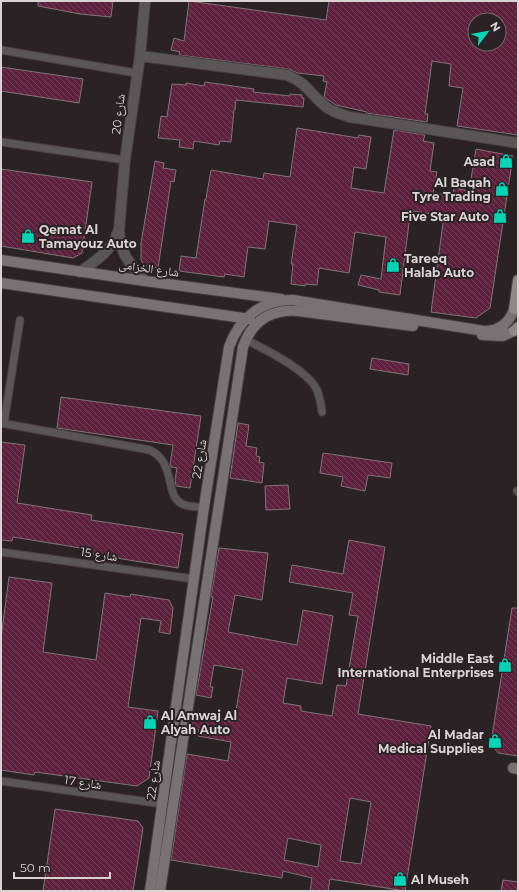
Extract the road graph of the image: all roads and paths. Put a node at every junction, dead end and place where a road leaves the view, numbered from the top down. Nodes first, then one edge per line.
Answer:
1 (145, 1) edge
2 (1, 50) edge
3 (140, 56) junction
4 (136, 73) junction
5 (1, 142) edge
6 (518, 143) edge
7 (125, 160) junction
8 (119, 230) junction
9 (1, 260) edge
10 (80, 272) junction
11 (518, 280) edge
12 (1, 282) edge
13 (145, 282) junction
14 (293, 300) junction
15 (514, 309) joint
16 (246, 318) junction
17 (20, 320) dead end
18 (260, 321) junction
19 (516, 329) edge
20 (246, 340) junction
21 (322, 412) dead end
22 (3, 423) edge
23 (204, 507) junction
24 (1, 552) edge
25 (194, 579) junction
26 (1, 781) edge
27 (163, 804) junction
28 (150, 891) edge
29 (160, 891) edge

1 - 3 street, شارع 20
2 - 4 lane
3 - 4 street, شارع 20
3 - 6 street
4 - 7 street, شارع 20
5 - 7 lane
7 - 8 street, شارع 20
8 - 10 street, شارع 20
8 - 13 street, شارع 20
9 - 10 street, شارع الخزامى
10 - 13 street, شارع الخزامى
11 - 15 main road
12 - 16 street
13 - 14 street, شارع الخزامى
14 - 15 street, شارع 22
14 - 16 street, شارع 22
16 - 18 street
16 - 23 street, شارع 22
17 - 22 lane
18 - 19 street, شارع 22
18 - 20 street, شارع 22
20 - 21 lane
20 - 29 street, شارع 22
22 - 23 lane
23 - 25 street, شارع 22
24 - 25 lane, شارع 15
25 - 27 street, شارع 22
26 - 27 lane, شارع 17
27 - 28 street, شارع 22

